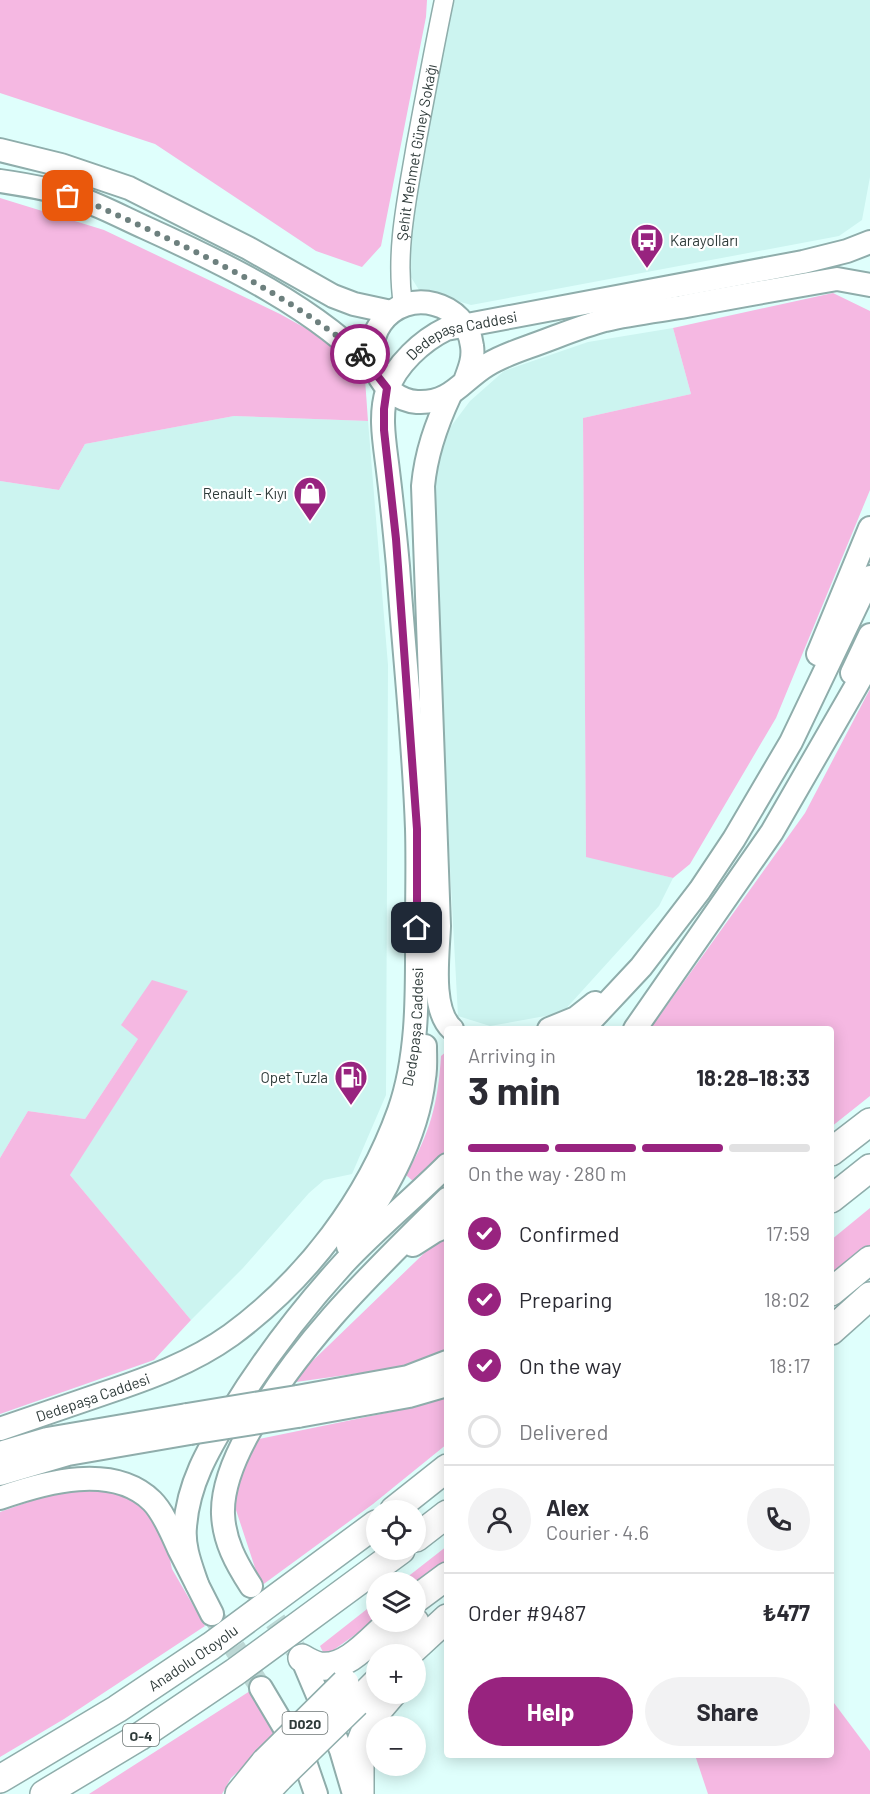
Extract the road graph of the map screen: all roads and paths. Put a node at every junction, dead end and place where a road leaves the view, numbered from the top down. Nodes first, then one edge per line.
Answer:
1 (444, 0) edge
2 (0, 150) edge
3 (0, 181) edge
4 (870, 242) edge
5 (870, 285) edge
6 (397, 309) junction
7 (465, 324) junction
8 (382, 380) junction
9 (458, 388) junction
10 (870, 528) edge
11 (870, 577) edge
12 (870, 636) edge
13 (870, 662) edge
14 (796, 791) junction
15 (734, 839) junction
16 (746, 871) junction
17 (417, 928) junction
18 (663, 938) junction
19 (450, 1026) edge
20 (556, 1026) edge
21 (586, 1026) edge
22 (620, 1026) edge
23 (637, 1026) edge
24 (870, 1122) edge
25 (834, 1150) edge
26 (444, 1168) edge
27 (870, 1168) edge
28 (834, 1197) edge
29 (444, 1202) edge
30 (444, 1227) edge
31 (870, 1260) edge
32 (834, 1290) edge
33 (870, 1296) edge
34 (327, 1322) junction
35 (834, 1328) edge
36 (276, 1343) junction
37 (444, 1363) edge
38 (444, 1385) edge
39 (297, 1407) junction
40 (189, 1424) junction
41 (0, 1429) edge
42 (0, 1453) edge
43 (444, 1470) edge
44 (0, 1474) edge
45 (0, 1498) edge
46 (407, 1500) edge
47 (444, 1516) edge
48 (426, 1530) edge
49 (366, 1531) edge
50 (387, 1560) edge
51 (444, 1578) edge
52 (196, 1584) junction
53 (251, 1586) tunnel mouth
54 (426, 1592) edge
55 (444, 1599) edge
56 (426, 1613) edge
57 (212, 1614) tunnel mouth
58 (444, 1621) edge
59 (380, 1632) edge
60 (403, 1632) edge
61 (444, 1643) edge
62 (389, 1644) edge
63 (419, 1644) edge
64 (302, 1658) joint
65 (426, 1661) edge
66 (366, 1670) edge
67 (366, 1687) edge
68 (261, 1688) tunnel mouth
69 (350, 1693) junction
70 (383, 1704) edge
71 (48, 1752) junction
72 (0, 1773) edge
73 (270, 1778) edge
74 (0, 1779) edge
75 (44, 1794) edge
76 (239, 1794) edge
77 (316, 1794) edge
78 (354, 1794) edge
79 (360, 1794) edge

1 - 6 street, Şehit Mehmet Güney Sokağı
2 - 6 main road
3 - 8 main road
4 - 7 main road, Dedepaşa Caddesi
5 - 9 main road
6 - 7 main road
6 - 8 main road
7 - 8 main road, Dedepaşa Caddesi
7 - 9 main road, Dedepaşa Caddesi
8 - 9 main road
8 - 17 main road, Dedepaşa Caddesi
9 - 19 main road, Dedepaşa Caddesi
10 - 15 main road
11 - 15 main road
12 - 14 main road
13 - 14 main road
14 - 16 main road
15 - 18 main road
16 - 22 main road
16 - 23 main road
17 - 36 main road
17 - 41 main road, Dedepaşa Caddesi
18 - 20 main road
18 - 21 main road
24 - 25 highway
26 - 36 main road
27 - 28 highway
29 - 34 main road
30 - 34 main road
31 - 32 highway
33 - 35 highway
34 - 53 main road
36 - 52 main road
37 - 39 main road
38 - 39 main road
39 - 40 main road, bridge
40 - 42 main road
40 - 44 main road
43 - 46 highway
45 - 52 main road
47 - 48 highway
49 - 71 highway, Anadolu Otoyolu / O-4
50 - 75 highway, O-4
51 - 54 highway
52 - 57 main road
55 - 56 highway, D020
58 - 63 highway
59 - 64 highway
60 - 62 highway, D020
61 - 65 highway
64 - 78 main road
66 - 69 highway, D020
67 - 69 highway, D020
68 - 77 main road
69 - 73 highway, D020, bridge
70 - 79 highway
71 - 72 highway
71 - 74 highway, Anadolu Otoyolu / O-4
73 - 76 highway, D020

